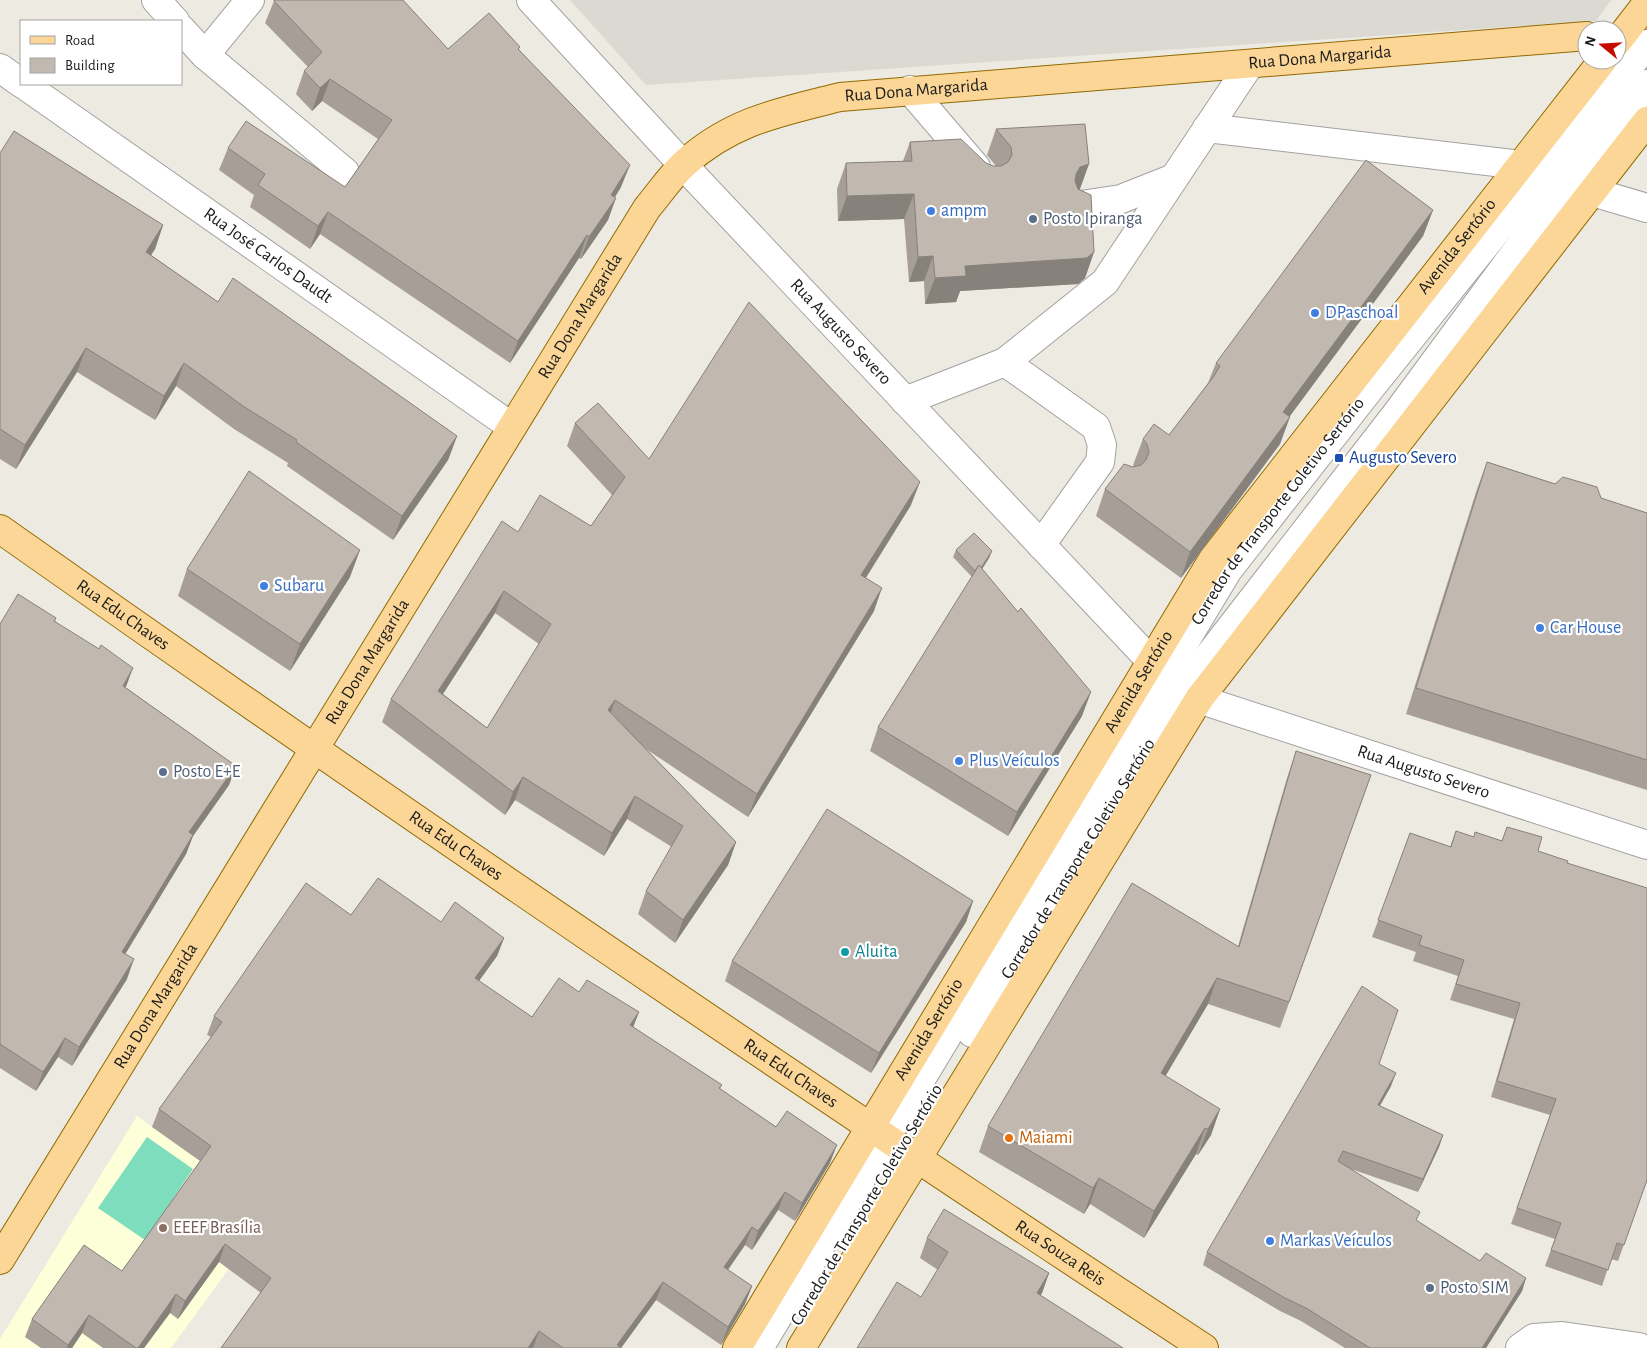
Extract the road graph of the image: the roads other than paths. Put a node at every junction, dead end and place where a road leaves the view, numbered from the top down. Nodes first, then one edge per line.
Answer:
1 (156, 0) edge
2 (250, 0) edge
3 (531, 0) edge
4 (1647, 3) edge
5 (174, 20) edge
6 (182, 30) edge
7 (1577, 37) edge
8 (1630, 37) edge
9 (204, 55) junction
10 (1250, 64) junction
11 (0, 68) edge
12 (1595, 70) edge
13 (20, 82) edge
14 (1647, 84) edge
15 (25, 85) edge
16 (910, 90) junction
17 (1647, 121) edge
18 (1208, 128) junction
19 (683, 165) junction
20 (1521, 165) junction
21 (344, 172) dead end
22 (986, 177) edge
23 (1174, 178) junction
24 (1579, 188) junction
25 (1081, 205) edge
26 (1647, 208) edge
27 (1005, 362) junction
28 (905, 401) junction
29 (512, 427) junction
30 (1100, 462) junction
31 (1124, 478) edge
32 (0, 529) edge
33 (1041, 545) junction
34 (1174, 683) junction
35 (314, 750) junction
36 (1647, 845) edge
37 (894, 1144) junction
38 (0, 1260) edge
39 (1642, 1339) edge
40 (738, 1348) edge
41 (759, 1348) edge
42 (780, 1348) edge
43 (801, 1348) edge
44 (1204, 1348) edge
45 (1520, 1348) edge

1 - 5 street
2 - 9 street
3 - 19 street, Rua Augusto Severo
4 - 8 main road
6 - 9 street
7 - 10 main road, Rua Dona Margarida
8 - 34 street, Corredor de Transporte Coletivo Sertório
9 - 21 street
10 - 16 main road, Rua Dona Margarida
10 - 18 street
11 - 13 street, Rua José Carlos Daudt
12 - 20 main road, Avenida Sertório
14 - 24 street
15 - 29 street, Rua José Carlos Daudt
16 - 19 main road, Rua Dona Margarida
16 - 22 street
17 - 24 main road, Avenida Sertório
18 - 20 street
18 - 23 street
19 - 28 street, Rua Augusto Severo
19 - 29 main road, Rua Dona Margarida
20 - 34 main road, Avenida Sertório
23 - 25 street
23 - 27 street
24 - 26 street
24 - 34 main road, Avenida Sertório
27 - 28 street
27 - 30 street
28 - 33 street, Rua Augusto Severo
29 - 35 main road, Rua Dona Margarida
30 - 31 street
30 - 33 street
32 - 35 main road, Rua Edu Chaves
33 - 34 street, Rua Augusto Severo
34 - 36 street, Rua Augusto Severo
34 - 37 main road, Avenida Sertório
34 - 37 main road, Avenida Sertório
35 - 37 main road, Rua Edu Chaves
35 - 38 main road, Rua Dona Margarida
37 - 40 main road, Avenida Sertório
37 - 41 street, Corredor de Transporte Coletivo Sertório
37 - 42 street, Corredor de Transporte Coletivo Sertório
37 - 43 main road, Avenida Sertório
37 - 44 main road, Rua Souza Reis
39 - 45 street

